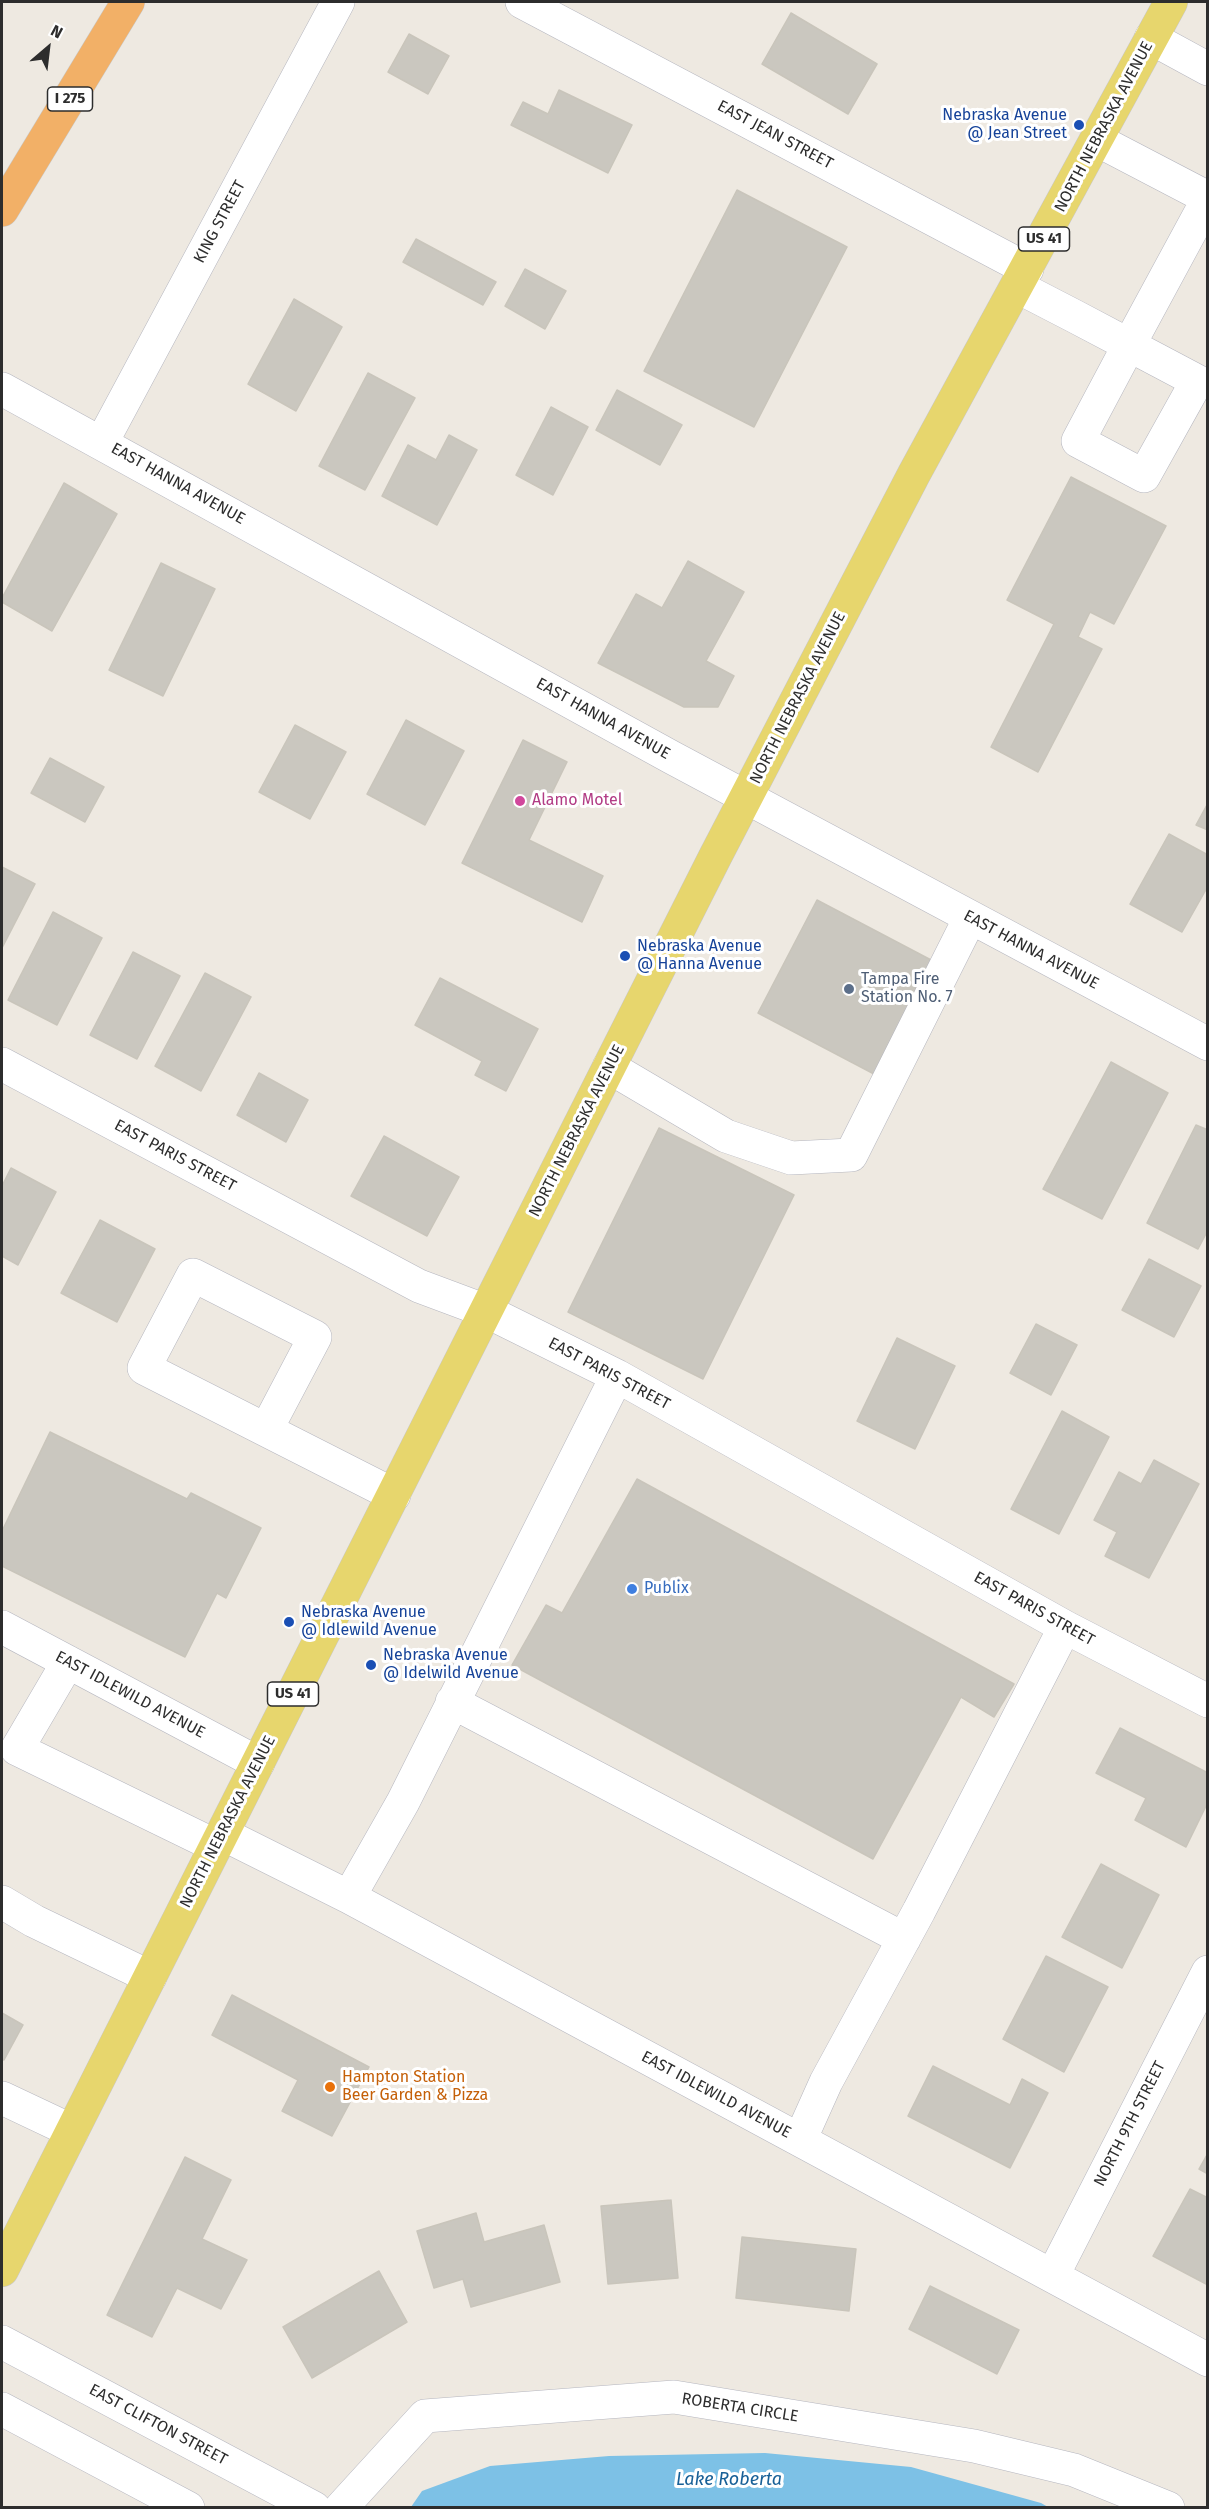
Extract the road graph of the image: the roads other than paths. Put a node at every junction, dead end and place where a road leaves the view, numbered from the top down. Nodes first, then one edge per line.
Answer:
1 (128, 2) edge
2 (338, 2) edge
3 (522, 2) edge
4 (1171, 2) edge
5 (1151, 38) junction
6 (1208, 69) edge
7 (1097, 140) junction
8 (1208, 199) edge
9 (6, 204) edge
10 (1022, 278) junction
11 (2, 389) edge
12 (102, 442) junction
13 (746, 798) junction
14 (970, 918) junction
15 (1208, 1044) edge
16 (2, 1064) edge
17 (609, 1067) junction
18 (486, 1311) junction
19 (616, 1376) junction
20 (266, 1430) junction
21 (394, 1495) junction
22 (2, 1627) edge
23 (1065, 1627) junction
24 (68, 1662) junction
25 (1208, 1701) edge
26 (452, 1702) junction
27 (258, 1762) junction
28 (220, 1840) junction
29 (350, 1897) junction
30 (2, 1902) edge
31 (904, 1940) junction
32 (1208, 1972) edge
33 (150, 1977) junction
34 (2, 2098) edge
35 (72, 2131) junction
36 (800, 2140) junction
37 (4, 2258) edge
38 (1053, 2275) junction
39 (2, 2342) edge
40 (1208, 2360) edge
41 (2, 2409) edge
42 (188, 2508) edge
43 (314, 2508) edge
44 (341, 2508) edge
45 (1168, 2508) edge

1 - 9 highway, I 275
2 - 12 street, KING STREET
3 - 10 street, EAST JEAN STREET
4 - 5 main road, NORTH NEBRASKA AVENUE / US 41
5 - 6 street
5 - 7 main road, NORTH NEBRASKA AVENUE / US 41
7 - 8 street
7 - 10 main road, NORTH NEBRASKA AVENUE / US 41
8 - 10 street, EAST JEAN STREET
10 - 13 main road, NORTH NEBRASKA AVENUE / US 41
11 - 12 street, EAST HANNA AVENUE
12 - 13 street, EAST HANNA AVENUE
13 - 14 street, EAST HANNA AVENUE
13 - 17 main road, NORTH NEBRASKA AVENUE / US 41
14 - 15 street, EAST HANNA AVENUE
14 - 17 street
16 - 18 street, EAST PARIS STREET
17 - 18 main road, NORTH NEBRASKA AVENUE / US 41
18 - 19 street, EAST PARIS STREET
18 - 21 main road, NORTH NEBRASKA AVENUE / US 41
19 - 23 street, EAST PARIS STREET
19 - 26 street
20 - 20 street
20 - 21 street
21 - 27 main road, NORTH NEBRASKA AVENUE / US 41
22 - 24 street, EAST IDLEWILD AVENUE
23 - 25 street, EAST PARIS STREET
23 - 31 street
24 - 27 street, EAST IDLEWILD AVENUE
24 - 28 street, EAST IDLEWILD AVENUE
26 - 29 street
26 - 31 street
27 - 28 main road, NORTH NEBRASKA AVENUE / US 41
28 - 29 street, EAST IDLEWILD AVENUE
28 - 33 main road, NORTH NEBRASKA AVENUE / US 41
29 - 36 street, EAST IDLEWILD AVENUE
30 - 33 street
31 - 36 street
32 - 38 street, NORTH 9TH STREET
33 - 35 main road, NORTH NEBRASKA AVENUE / US 41
34 - 35 street
35 - 37 main road, NORTH NEBRASKA AVENUE / US 41
36 - 38 street, EAST IDLEWILD AVENUE
38 - 40 street, EAST IDLEWILD AVENUE
39 - 43 street, EAST CLIFTON STREET
41 - 42 street
44 - 45 street, ROBERTA CIRCLE

